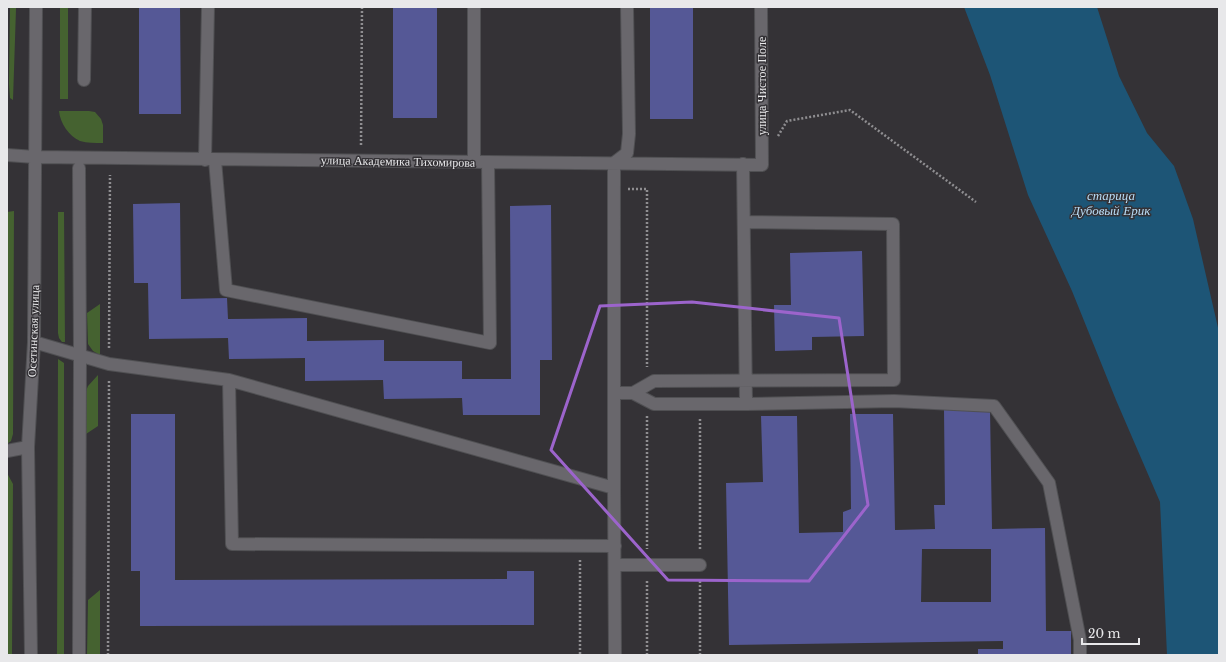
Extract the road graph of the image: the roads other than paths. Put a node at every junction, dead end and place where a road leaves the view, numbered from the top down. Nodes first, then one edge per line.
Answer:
1 (36, 7) edge
2 (84, 7) edge
3 (208, 7) edge
4 (474, 7) edge
5 (627, 7) edge
6 (761, 7) edge
7 (84, 80) dead end
8 (7, 155) edge
9 (35, 157) junction
10 (210, 160) junction
11 (474, 162) junction
12 (488, 162) junction
13 (614, 163) junction
14 (743, 164) junction
15 (762, 164) joint
16 (79, 168) dead end
17 (744, 222) junction
18 (34, 342) junction
19 (80, 356) junction
20 (229, 380) junction
21 (746, 380) junction
22 (614, 393) junction
23 (633, 393) junction
24 (746, 404) junction
25 (28, 447) junction
26 (7, 451) edge
27 (614, 488) junction
28 (614, 546) junction
29 (615, 565) junction
30 (700, 565) road end
31 (31, 655) edge
32 (79, 655) edge
33 (615, 655) edge
34 (1080, 655) edge

1 - 9 street, Осетинская улица
2 - 7 street
3 - 10 street
4 - 11 street
5 - 13 street
6 - 15 street, улица Чистое Поле
8 - 9 street, улица Академика Тихомирова
9 - 10 street, улица Академика Тихомирова
9 - 18 street, Осетинская улица
10 - 11 street, улица Академика Тихомирова
10 - 12 street
11 - 12 street, улица Академика Тихомирова
12 - 13 street, улица Академика Тихомирова
13 - 14 street, улица Академика Тихомирова
13 - 22 street
14 - 15 street, улица Академика Тихомирова
14 - 17 street
16 - 19 street
17 - 21 street
17 - 21 street
18 - 19 street
18 - 25 street, Осетинская улица
19 - 20 street
19 - 32 street
20 - 27 street
20 - 28 street
21 - 23 street
21 - 24 street
22 - 23 street
22 - 27 street
23 - 24 street
24 - 34 street
25 - 26 street
25 - 31 street, Осетинская улица
27 - 28 street
28 - 29 street
29 - 30 street
29 - 33 street

